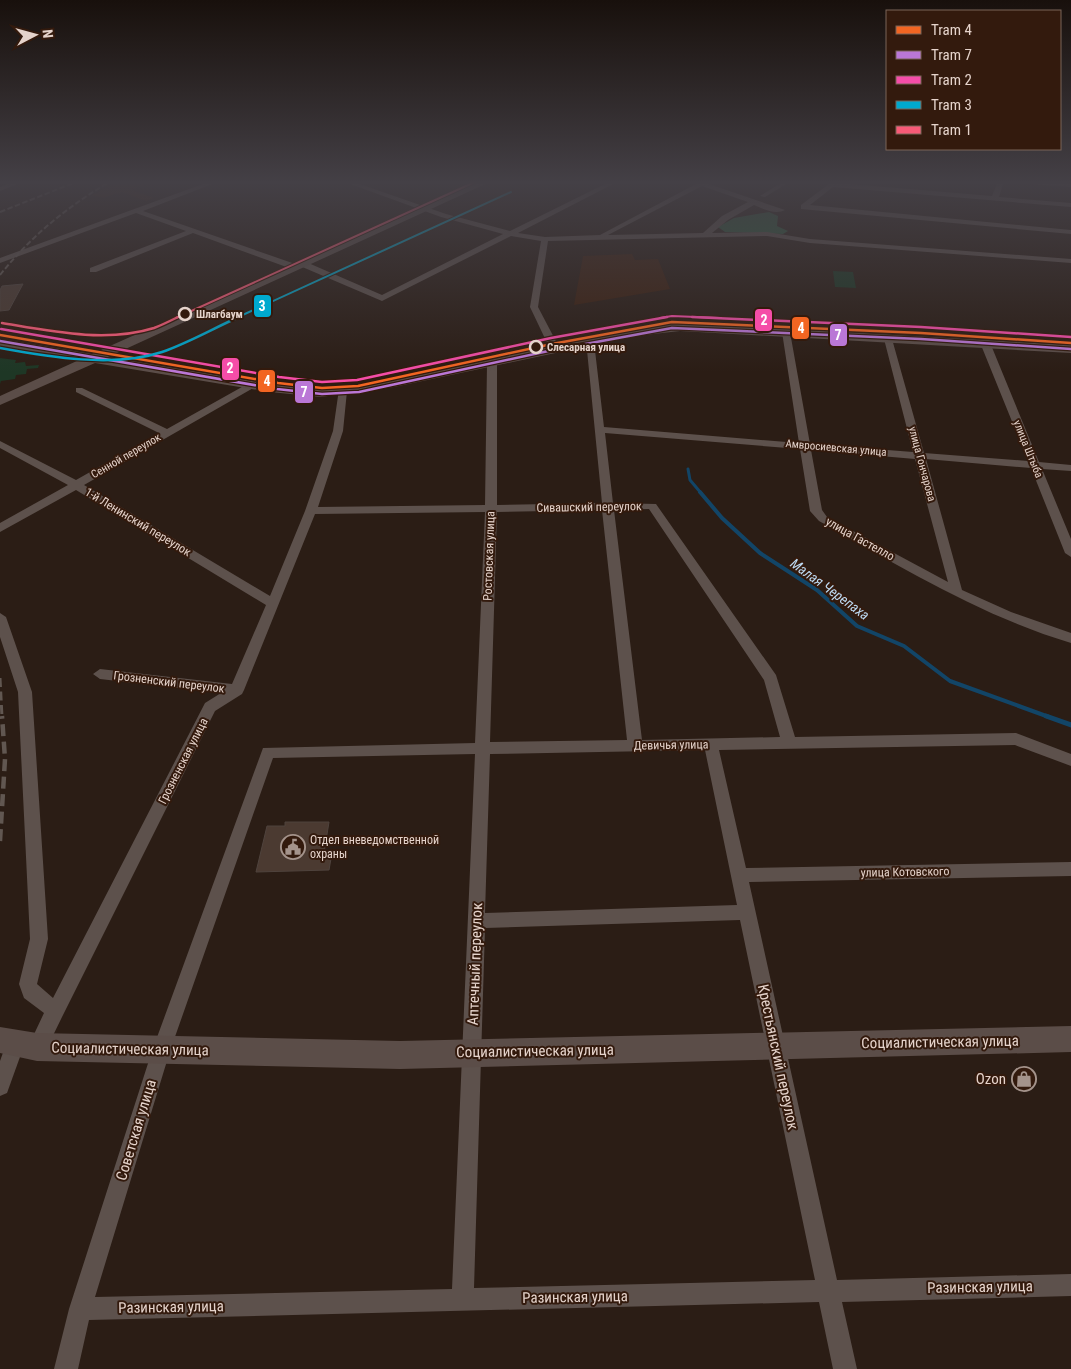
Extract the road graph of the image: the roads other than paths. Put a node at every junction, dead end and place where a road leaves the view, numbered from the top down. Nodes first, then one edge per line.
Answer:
1 (44, 245) edge
2 (156, 245) edge
3 (237, 245) edge
4 (345, 245) edge
5 (488, 245) edge
6 (544, 245) edge
7 (861, 245) edge
8 (0, 261) edge
9 (1071, 261) edge
10 (299, 266) junction
11 (93, 270) dead end
12 (786, 332) junction
13 (888, 339) junction
14 (0, 342) edge
15 (590, 342) junction
16 (986, 345) junction
17 (555, 349) junction
18 (1071, 349) edge
19 (96, 358) junction
20 (492, 364) junction
21 (252, 385) junction
22 (78, 390) dead end
23 (342, 391) junction
24 (0, 401) edge
25 (601, 430) junction
26 (167, 433) junction
27 (0, 444) edge
28 (805, 445) junction
29 (920, 455) junction
30 (1035, 465) junction
31 (1071, 468) edge
32 (76, 485) junction
33 (609, 506) junction
34 (491, 508) junction
35 (310, 510) junction
36 (0, 528) edge
37 (1071, 553) edge
38 (956, 590) junction
39 (273, 604) junction
40 (0, 618) edge
41 (1071, 638) edge
42 (100, 674) dead end
43 (237, 690) junction
44 (789, 743) junction
45 (710, 745) junction
46 (635, 746) junction
47 (482, 749) junction
48 (268, 752) joint
49 (1071, 760) edge
50 (1071, 870) edge
51 (739, 875) junction
52 (746, 912) junction
53 (476, 921) junction
54 (56, 1011) junction
55 (1071, 1039) edge
56 (18, 1043) edge
57 (775, 1046) junction
58 (161, 1051) junction
59 (472, 1053) junction
60 (0, 1086) edge
61 (1071, 1285) edge
62 (828, 1291) junction
63 (463, 1300) junction
64 (80, 1309) junction
65 (66, 1369) edge
66 (845, 1369) edge

1 - 8 street
2 - 11 street
3 - 10 street
4 - 10 main road
5 - 10 street
6 - 17 street
7 - 9 street
10 - 19 main road
12 - 13 main road
12 - 15 main road
12 - 28 street, улица Гастелло
13 - 16 main road
13 - 29 street, улица Гончарова
14 - 19 main road
15 - 17 main road
15 - 25 street
16 - 18 main road
16 - 30 street, улица Штыба
17 - 20 main road
19 - 21 main road
19 - 24 main road
20 - 23 main road
20 - 34 street, Ростовская улица
21 - 23 main road
21 - 26 street, Сенной переулок
22 - 26 street
23 - 35 street
25 - 28 street, Амвросиевская улица
25 - 33 street
26 - 32 street, Сенной переулок
27 - 32 street, 1-й Ленинский переулок
28 - 29 street, Амвросиевская улица
28 - 38 street, улица Гастелло
29 - 30 street, Амвросиевская улица
29 - 38 street, улица Гончарова
30 - 31 street, Амвросиевская улица
30 - 37 street, улица Штыба
32 - 36 street, Сенной переулок
32 - 39 street, 1-й Ленинский переулок
33 - 34 street, Сивашский переулок
33 - 44 street, Сивашский переулок
33 - 46 street
34 - 35 street, Сивашский переулок
34 - 47 street, Ростовская улица
35 - 39 street
38 - 41 street, улица Гастелло
39 - 43 street
40 - 54 street
42 - 43 street, Грозненский переулок
43 - 54 street, Грозненская улица
44 - 45 street, Девичья улица
44 - 49 street, Девичья улица
45 - 46 street, Девичья улица
45 - 51 street, Крестьянский переулок
46 - 47 street, Девичья улица
47 - 48 street, Девичья улица
47 - 53 street, Аптечный переулок
48 - 58 street, Советская улица
50 - 51 street, улица Котовского
51 - 52 street, Крестьянский переулок
52 - 53 street
52 - 57 street, Крестьянский переулок
53 - 59 street, Аптечный переулок
54 - 56 street, Грозненская улица
55 - 57 main road, Социалистическая улица
56 - 58 main road, Социалистическая улица
56 - 60 street, Грозненская улица
57 - 59 main road, Социалистическая улица
57 - 62 street, Крестьянский переулок
58 - 59 main road, Социалистическая улица
58 - 64 street, Советская улица
59 - 63 street, Аптечный переулок
61 - 62 street, Разинская улица
62 - 63 street, Разинская улица
62 - 66 street, Крестьянский переулок
63 - 64 street, Разинская улица
64 - 65 street, Советская улица

